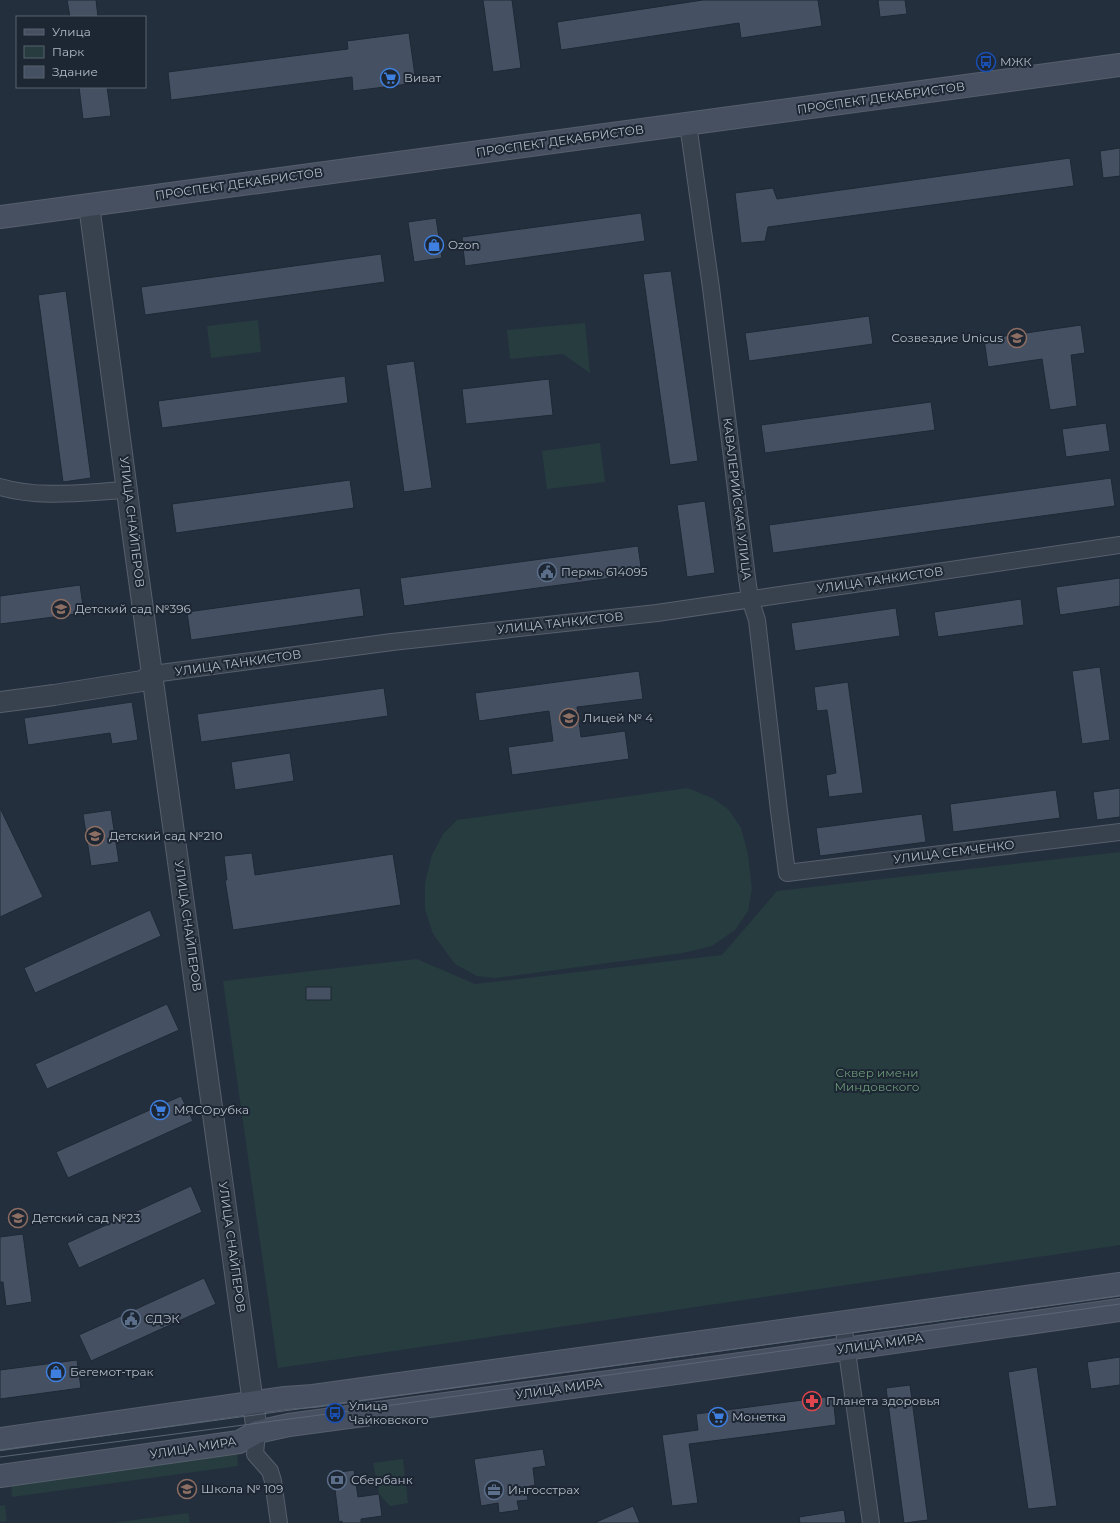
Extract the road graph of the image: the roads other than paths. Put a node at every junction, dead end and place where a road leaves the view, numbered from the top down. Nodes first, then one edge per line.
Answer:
1 (1120, 65) edge
2 (688, 124) junction
3 (89, 205) junction
4 (0, 217) edge
5 (0, 488) edge
6 (127, 490) junction
7 (1120, 545) edge
8 (750, 598) junction
9 (153, 674) junction
10 (0, 702) edge
11 (1120, 832) edge
12 (787, 873) joint
13 (1120, 1284) edge
14 (1120, 1310) edge
15 (843, 1323) junction
16 (847, 1349) junction
17 (253, 1403) junction
18 (257, 1432) junction
19 (0, 1438) edge
20 (0, 1476) edge
21 (279, 1523) edge
22 (871, 1523) edge

1 - 2 main road, ПРОСПЕКТ ДЕКАБРИСТОВ
2 - 3 main road, ПРОСПЕКТ ДЕКАБРИСТОВ
2 - 8 street, КАВАЛЕРИЙСКАЯ УЛИЦА
3 - 4 main road, ПРОСПЕКТ ДЕКАБРИСТОВ
3 - 6 street, УЛИЦА СНАЙПЕРОВ
5 - 6 street
6 - 9 street, УЛИЦА СНАЙПЕРОВ
7 - 8 street, УЛИЦА ТАНКИСТОВ
8 - 9 street, УЛИЦА ТАНКИСТОВ
8 - 12 street, КАВАЛЕРИЙСКАЯ УЛИЦА
9 - 10 street, УЛИЦА ТАНКИСТОВ
9 - 17 street, УЛИЦА СНАЙПЕРОВ
11 - 12 street, УЛИЦА СЕМЧЕНКО
13 - 15 main road
14 - 16 main road, УЛИЦА МИРА
15 - 16 street
15 - 17 main road
16 - 18 main road, УЛИЦА МИРА
16 - 22 street
17 - 18 street, УЛИЦА СНАЙПЕРОВ
17 - 19 main road
18 - 20 main road, УЛИЦА МИРА
18 - 21 street, УЛИЦА СНАЙПЕРОВ

